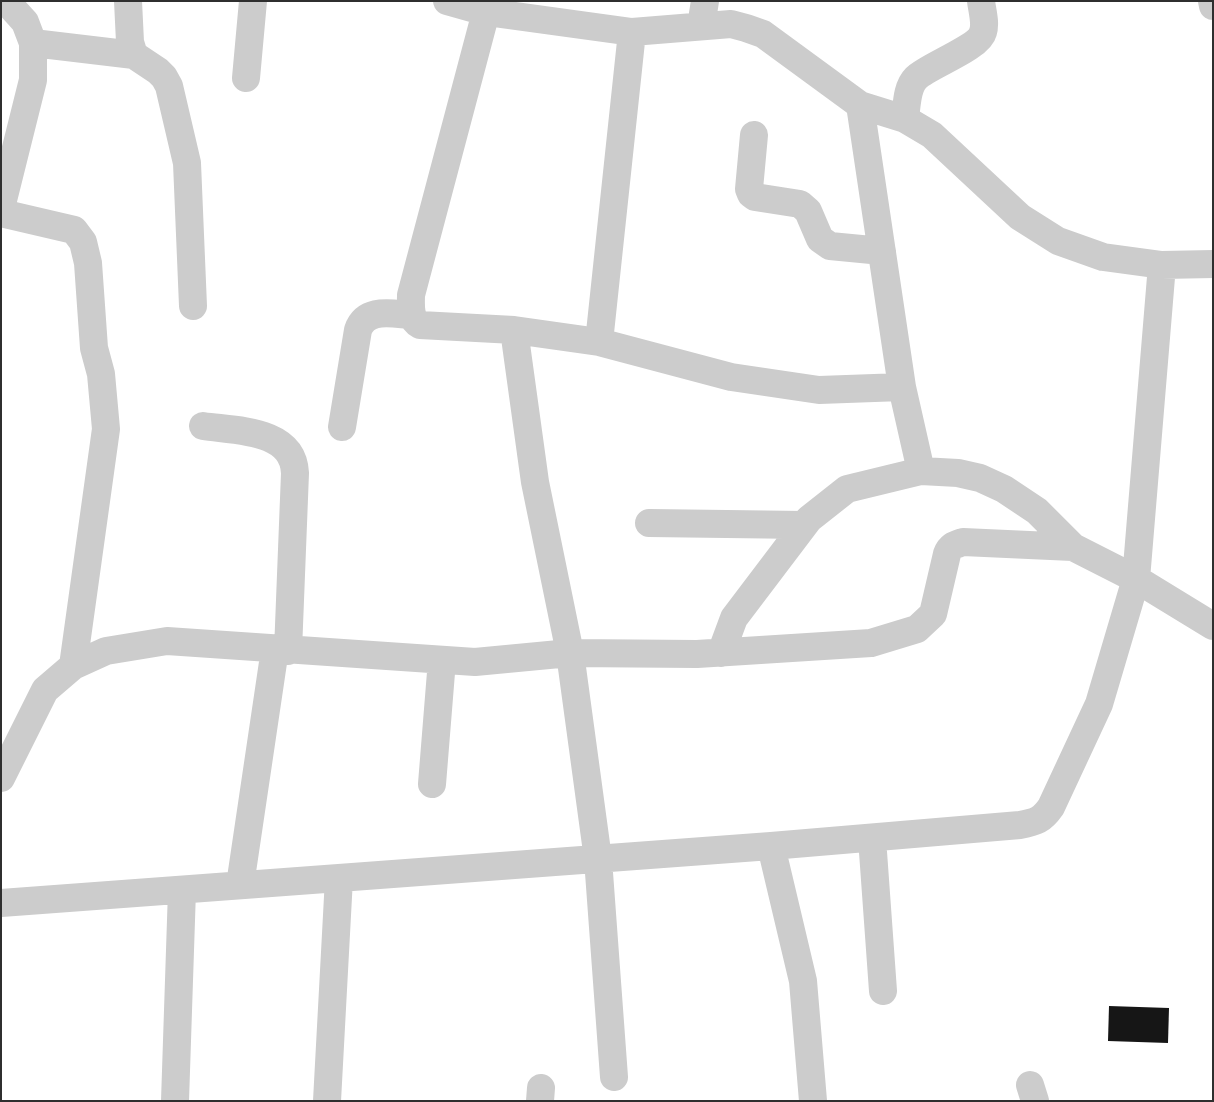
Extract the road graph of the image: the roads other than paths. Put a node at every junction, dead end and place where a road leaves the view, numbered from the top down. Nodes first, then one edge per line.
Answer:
1 (6, 1) edge
2 (128, 1) edge
3 (253, 1) edge
4 (447, 1) edge
5 (981, 1) edge
6 (1212, 1) edge
7 (1213, 6) edge
8 (489, 7) edge
9 (703, 14) edge
10 (632, 32) junction
11 (33, 43) junction
12 (134, 55) junction
13 (246, 78) dead end
14 (860, 105) junction
15 (905, 119) junction
16 (12, 120) edge
17 (754, 135) dead end
18 (1, 208) edge
19 (1, 213) edge
20 (882, 251) junction
21 (1213, 264) edge
22 (1162, 265) junction
23 (193, 306) dead end
24 (412, 315) junction
25 (514, 330) junction
26 (598, 342) junction
27 (902, 388) junction
28 (203, 426) dead end
29 (342, 427) dead end
30 (921, 471) junction
31 (649, 523) dead end
32 (804, 525) junction
33 (1073, 547) junction
34 (1136, 579) junction
35 (1213, 626) edge
36 (281, 650) junction
37 (570, 653) junction
38 (721, 653) junction
39 (442, 660) junction
40 (73, 666) junction
41 (1, 778) edge
42 (432, 784) dead end
43 (872, 838) junction
44 (771, 846) junction
45 (598, 859) junction
46 (340, 878) junction
47 (240, 886) junction
48 (182, 890) junction
49 (1, 903) edge
50 (883, 990) dead end
51 (614, 1077) dead end
52 (175, 1101) edge
53 (327, 1101) edge
54 (813, 1101) edge

1 - 11 street
2 - 12 street
3 - 13 street
4 - 8 street
5 - 15 street
6 - 7 street
8 - 10 street
8 - 24 street
9 - 10 street
9 - 14 street
10 - 26 street
11 - 12 street
11 - 16 street
12 - 23 street
14 - 15 street
14 - 20 street
15 - 22 street
16 - 18 street
17 - 20 street
19 - 40 street
20 - 27 street
21 - 22 street
22 - 34 street
24 - 25 street
24 - 29 street
25 - 26 street
25 - 37 street
26 - 27 street
27 - 30 street
28 - 36 street
30 - 32 street
30 - 33 street
31 - 32 street
32 - 38 street
33 - 34 street
33 - 38 street
34 - 35 street
34 - 43 street
36 - 39 street
36 - 40 street
36 - 47 street
37 - 38 street
37 - 39 street
37 - 45 street
39 - 42 street
40 - 41 street
43 - 44 street
43 - 50 street
44 - 45 street
44 - 54 street
45 - 46 street
45 - 51 street
46 - 47 street
46 - 53 street
47 - 48 street
48 - 49 street
48 - 52 street

